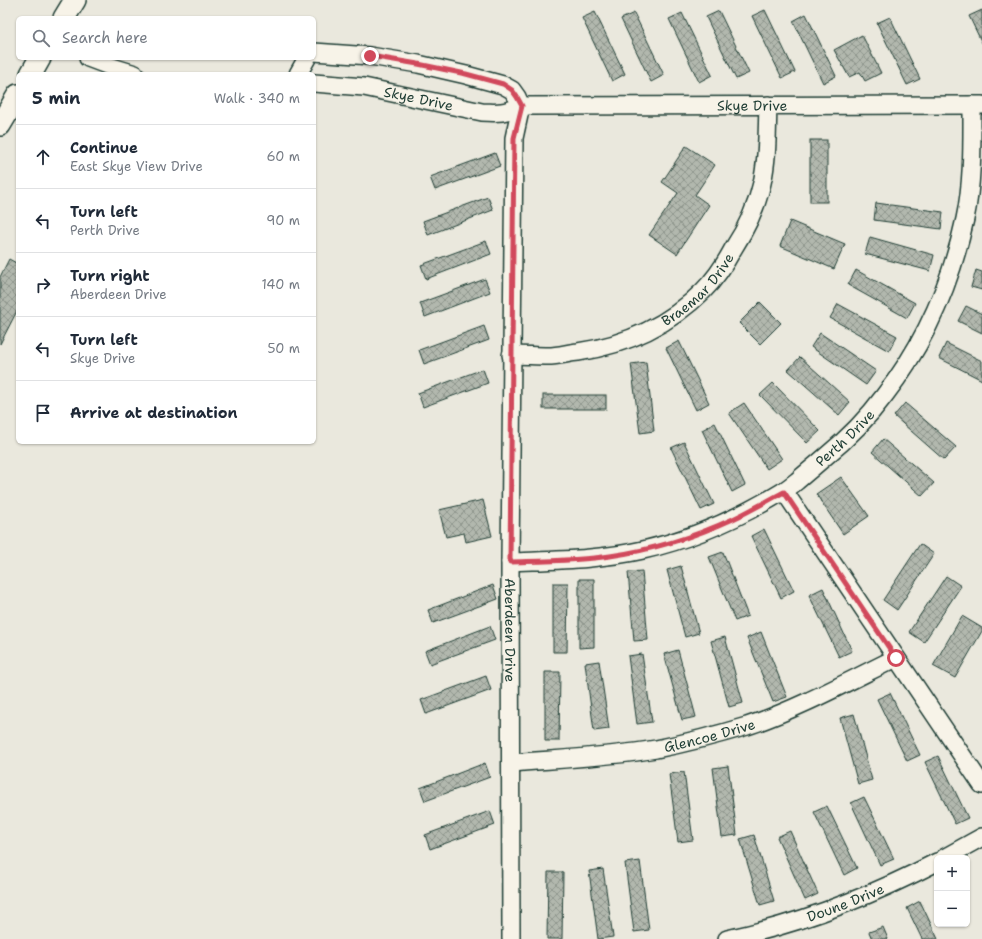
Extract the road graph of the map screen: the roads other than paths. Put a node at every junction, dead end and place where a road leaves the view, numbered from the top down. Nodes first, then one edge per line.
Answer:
1 (316, 52) edge
2 (39, 60) edge
3 (93, 60) edge
4 (306, 60) edge
5 (31, 72) edge
6 (128, 72) edge
7 (299, 72) edge
8 (316, 83) edge
9 (16, 98) edge
10 (768, 105) junction
11 (977, 105) edge
12 (522, 106) junction
13 (0, 125) edge
14 (512, 354) junction
15 (784, 492) junction
16 (510, 562) junction
17 (896, 658) junction
18 (511, 762) junction
19 (982, 785) edge
20 (982, 837) edge
21 (949, 855) edge
22 (934, 864) edge
23 (511, 939) edge
24 (727, 939) edge

1 - 12 street
2 - 5 street
3 - 6 street
4 - 7 street
8 - 12 street, Skye Drive
9 - 13 street
10 - 11 street, Skye Drive
10 - 12 street, Skye Drive
10 - 14 street, Braemar Drive
11 - 15 street, Perth Drive
12 - 14 street, Aberdeen Drive
14 - 16 street, Aberdeen Drive
15 - 16 street, Perth Drive
15 - 17 street
16 - 18 street, Aberdeen Drive
17 - 18 street, Glencoe Drive
17 - 19 street
18 - 23 street, Aberdeen Drive
20 - 21 street
22 - 24 street, Doune Drive

